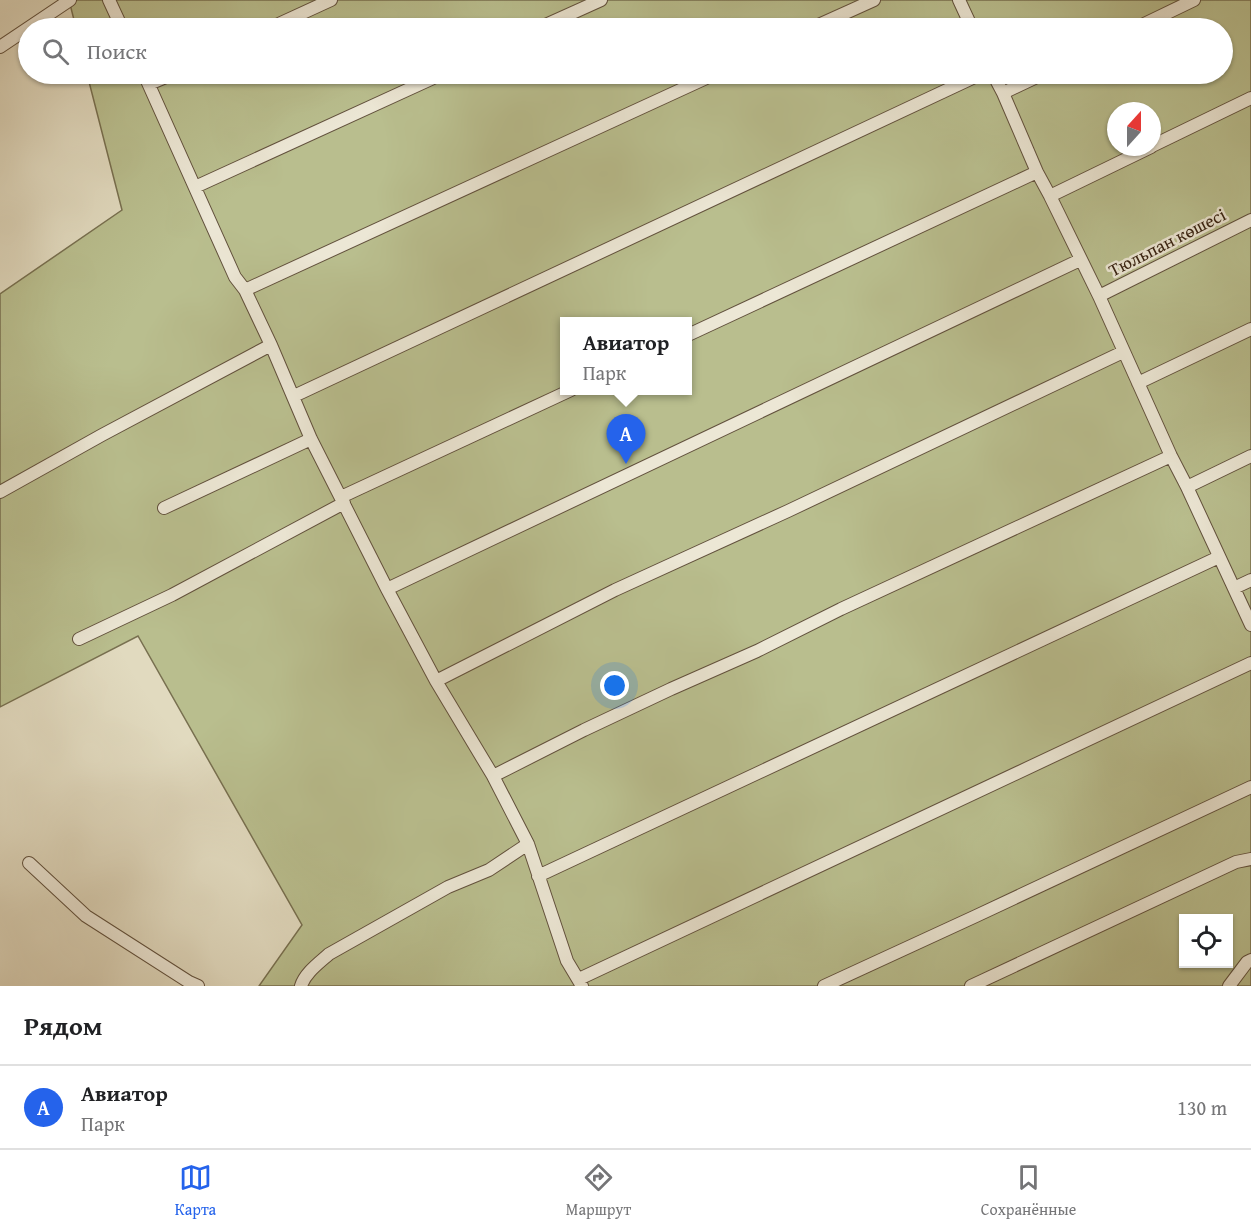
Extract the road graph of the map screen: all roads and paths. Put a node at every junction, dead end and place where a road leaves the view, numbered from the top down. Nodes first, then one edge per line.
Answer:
1 (70, 0) edge
2 (109, 0) edge
3 (331, 0) edge
4 (601, 0) edge
5 (874, 0) edge
6 (959, 0) edge
7 (1194, 0) edge
8 (43, 18) edge
9 (117, 18) edge
10 (292, 18) edge
11 (561, 18) edge
12 (834, 18) edge
13 (967, 18) edge
14 (1157, 18) edge
15 (18, 35) edge
16 (0, 47) edge
17 (149, 84) edge
18 (420, 84) edge
19 (693, 84) edge
20 (960, 84) edge
21 (998, 84) edge
22 (1022, 84) edge
23 (1003, 93) junction
24 (1251, 98) edge
25 (1161, 142) edge
26 (1132, 156) edge
27 (1037, 172) junction
28 (195, 188) junction
29 (1050, 196) junction
30 (1251, 220) edge
31 (1080, 260) junction
32 (245, 290) junction
33 (1099, 296) junction
34 (1251, 329) edge
35 (692, 333) edge
36 (271, 345) junction
37 (1124, 352) junction
38 (1138, 382) junction
39 (561, 395) edge
40 (294, 396) junction
41 (311, 439) junction
42 (1171, 456) junction
43 (1251, 456) edge
44 (1187, 487) junction
45 (0, 492) edge
46 (342, 500) junction
47 (164, 508) dead end
48 (1219, 557) junction
49 (1251, 580) edge
50 (1234, 588) junction
51 (387, 589) junction
52 (1251, 626) edge
53 (79, 639) dead end
54 (1251, 663) edge
55 (436, 681) junction
56 (493, 776) junction
57 (1251, 787) edge
58 (528, 844) junction
59 (1251, 859) edge
60 (29, 863) dead end
61 (538, 876) junction
62 (1251, 960) edge
63 (580, 983) edge
64 (198, 986) edge
65 (301, 986) edge
66 (824, 986) edge
67 (971, 986) edge
68 (1229, 986) edge

1 - 8 street
2 - 9 street
3 - 10 street
4 - 11 street
5 - 12 street
6 - 13 street
7 - 14 street
15 - 16 street
17 - 28 street
18 - 28 street
19 - 32 street
20 - 40 street
21 - 23 street
22 - 23 street
23 - 27 street
24 - 25 street
26 - 29 street
27 - 29 street
27 - 35 street
28 - 32 street
29 - 31 street
30 - 33 street, Тюльпан көшесі
31 - 33 street
31 - 51 street
32 - 36 street
33 - 37 street
34 - 38 street
36 - 40 street
36 - 45 street
37 - 38 street
37 - 55 street
38 - 42 street
39 - 46 street
40 - 41 street
41 - 46 street
41 - 47 street
42 - 44 street
42 - 56 street
43 - 44 street
44 - 48 street
46 - 51 street
46 - 53 street
48 - 50 street
48 - 61 street
49 - 50 street
50 - 52 street
51 - 55 street
54 - 63 street
55 - 56 street
56 - 58 street
57 - 66 street
58 - 61 street
58 - 65 street
59 - 67 street
60 - 64 street
61 - 63 street
62 - 68 street

